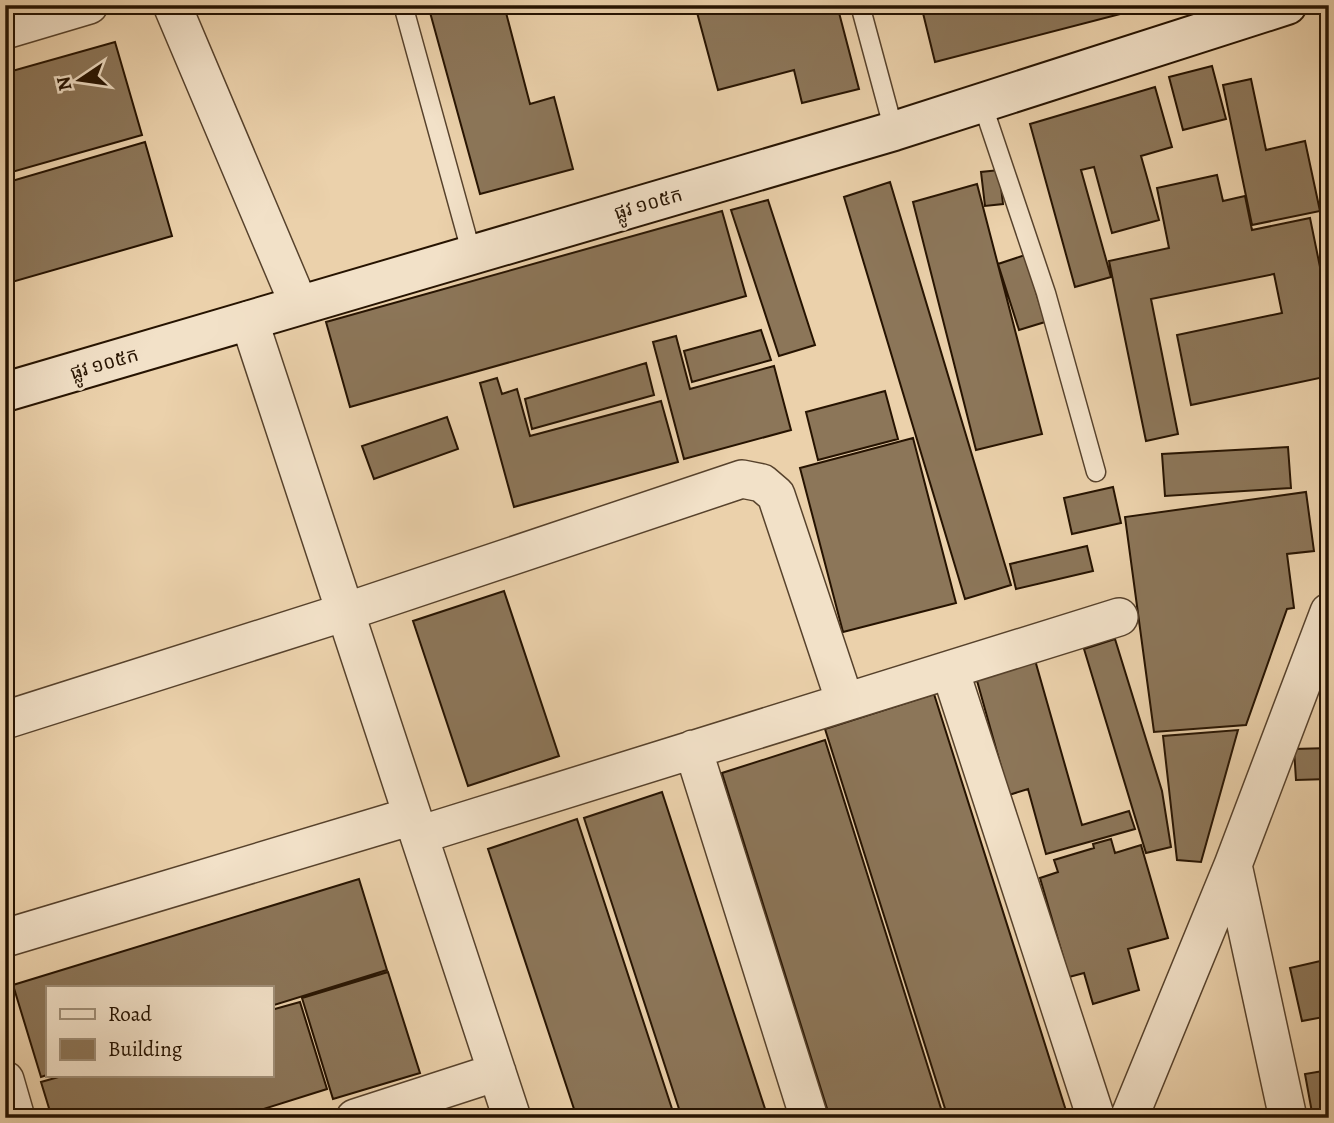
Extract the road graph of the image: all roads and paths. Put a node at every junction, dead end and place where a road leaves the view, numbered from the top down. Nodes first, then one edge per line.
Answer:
1 (89, 5) edge
2 (172, 5) edge
3 (403, 5) edge
4 (860, 5) edge
5 (1287, 5) edge
6 (5, 30) edge
7 (982, 103) junction
8 (894, 131) junction
9 (472, 255) junction
10 (299, 305) junction
11 (248, 320) junction
12 (5, 392) edge
13 (1096, 472) dead end
14 (345, 612) junction
15 (1329, 612) edge
16 (1119, 617) dead end
17 (950, 670) junction
18 (845, 702) junction
19 (5, 720) edge
20 (693, 749) junction
21 (416, 825) junction
22 (1233, 866) junction
23 (5, 938) edge
24 (497, 1072) junction
25 (5, 1080) edge
26 (16, 1118) edge
27 (355, 1118) edge
28 (512, 1118) edge
29 (809, 1118) edge
30 (1096, 1118) edge
31 (1129, 1118) edge
32 (1287, 1118) edge

1 - 6 street
2 - 10 street
3 - 9 lane
4 - 8 lane
5 - 7 main road, ផ្លូវ ១០៥ក
7 - 8 main road, ផ្លូវ ១០៥ក
7 - 13 lane
8 - 9 main road, ផ្លូវ ១០៥ក
9 - 10 main road, ផ្លូវ ១០៥ក
10 - 11 main road, ផ្លូវ ១០៥ក
11 - 12 main road, ផ្លូវ ១០៥ក
11 - 14 street
14 - 18 street
14 - 19 street
14 - 21 street
15 - 22 street
16 - 17 street
17 - 18 street
17 - 30 street
18 - 20 street
20 - 21 street
20 - 29 street
21 - 23 street
21 - 24 street
22 - 31 street
22 - 32 street
24 - 27 street
24 - 28 street
25 - 26 street

